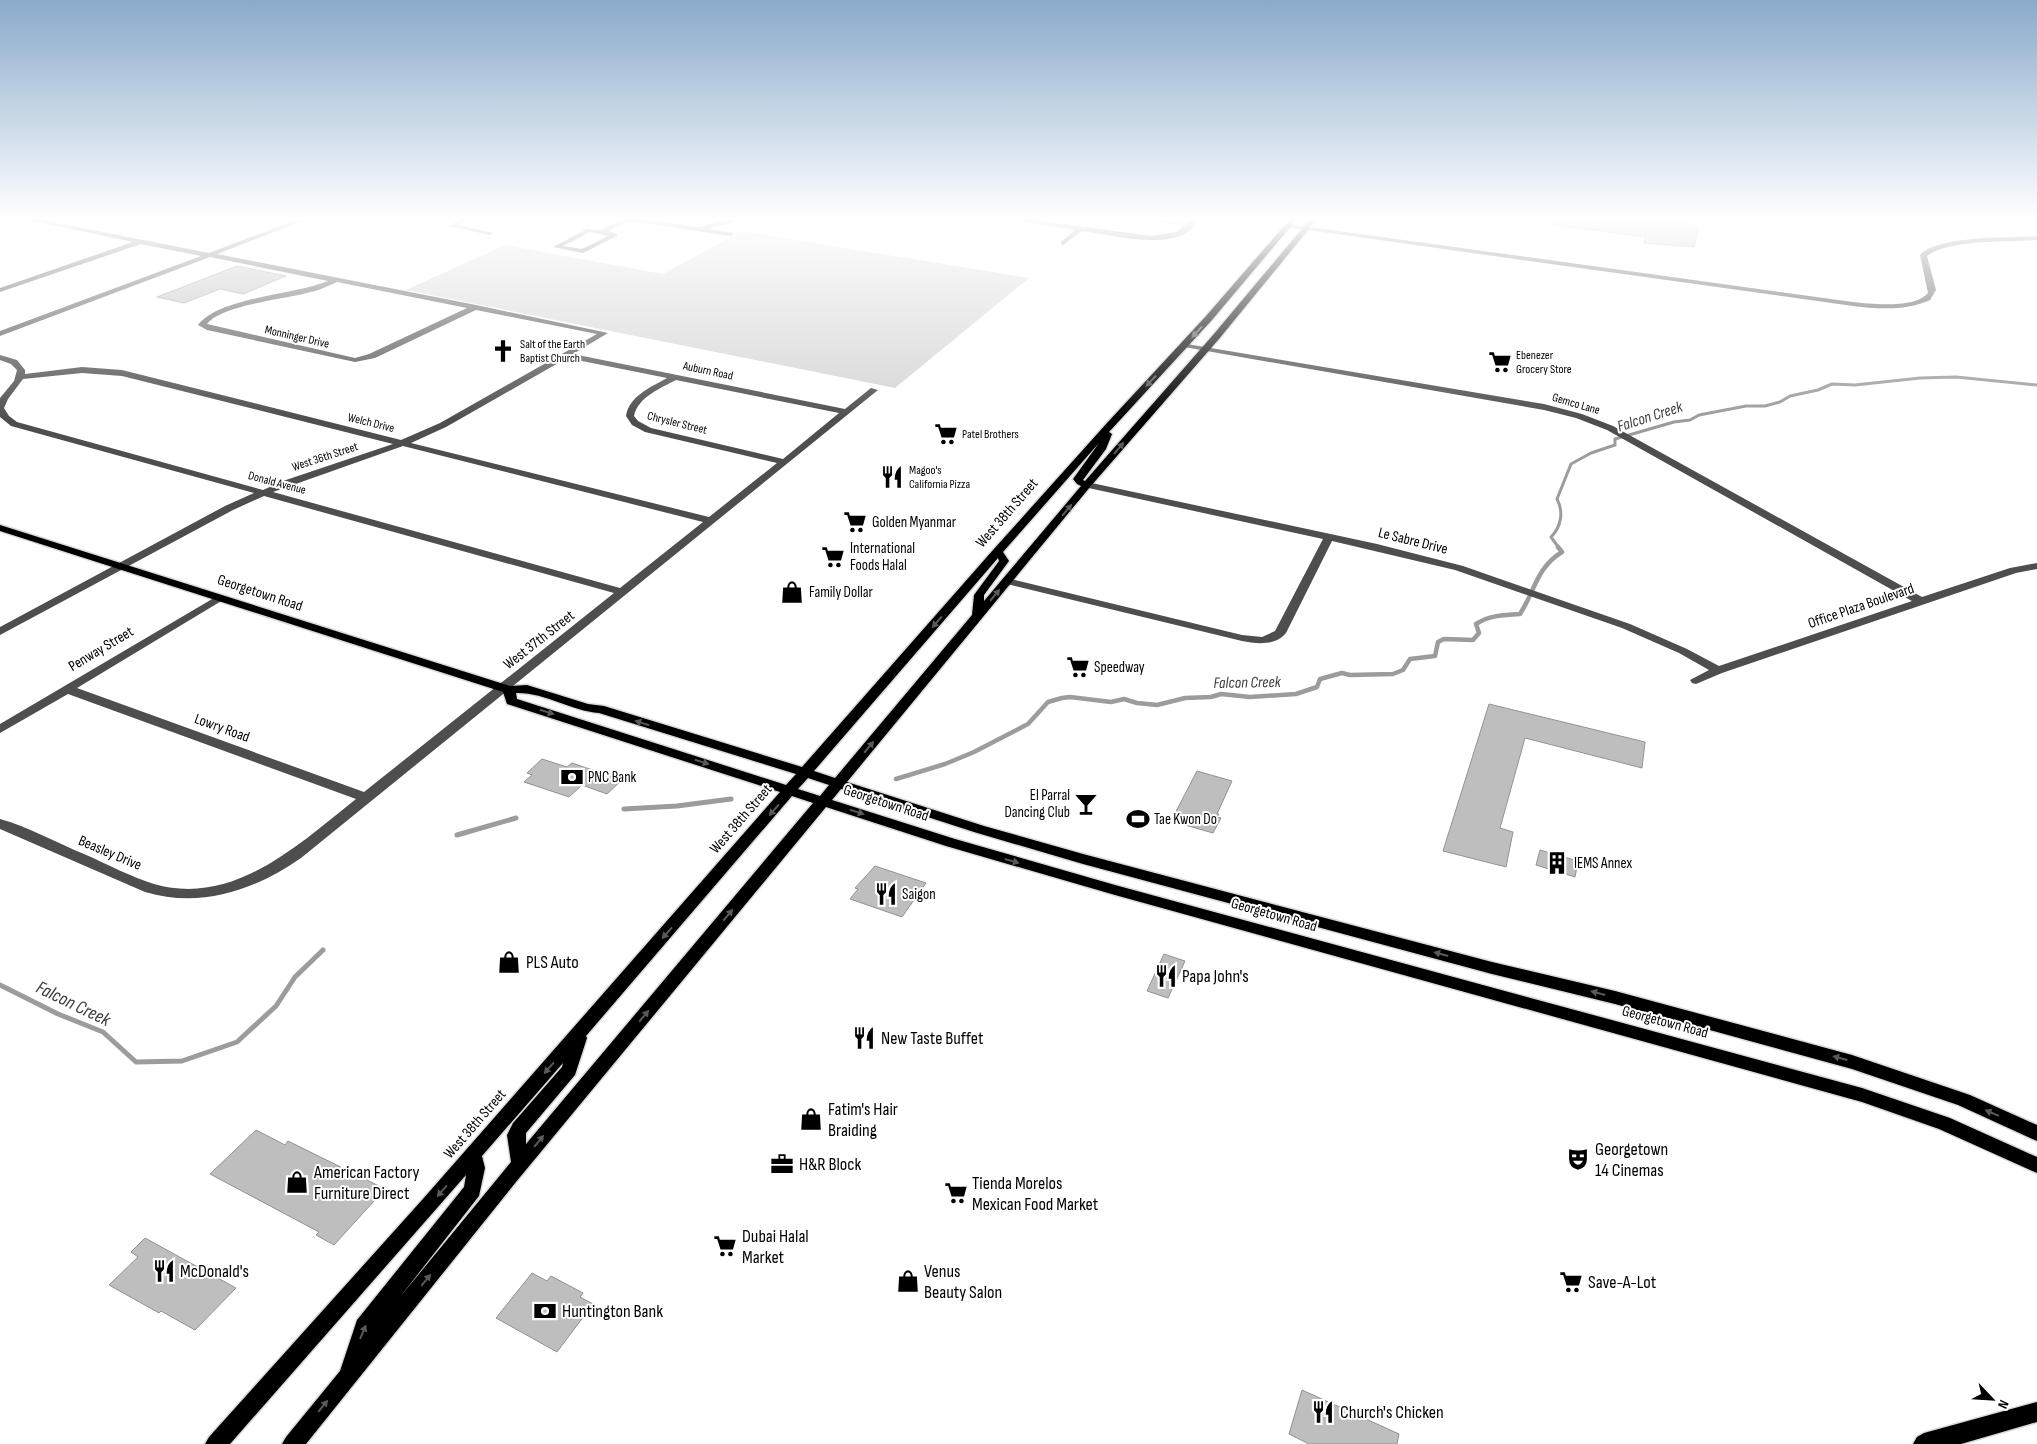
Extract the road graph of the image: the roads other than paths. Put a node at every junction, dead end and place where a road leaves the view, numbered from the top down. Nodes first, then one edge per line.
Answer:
1 (13, 285) edge
2 (129, 285) edge
3 (322, 285) edge
4 (363, 285) edge
5 (1237, 285) edge
6 (1259, 285) edge
7 (1720, 285) edge
8 (1931, 285) edge
9 (0, 290) edge
10 (476, 308) junction
11 (0, 334) edge
12 (1184, 346) junction
13 (1205, 349) junction
14 (565, 355) junction
15 (0, 357) edge
16 (21, 376) junction
17 (676, 377) junction
18 (874, 390) dead end
19 (845, 412) junction
20 (1110, 425) junction
21 (402, 443) junction
22 (785, 462) junction
23 (1087, 485) junction
24 (263, 492) junction
25 (712, 521) junction
26 (0, 528) edge
27 (1329, 537) junction
28 (997, 552) junction
29 (119, 566) junction
30 (2037, 566) edge
31 (1007, 581) junction
32 (624, 592) junction
33 (218, 598) junction
34 (1921, 602) junction
35 (978, 615) junction
36 (0, 632) edge
37 (1718, 670) junction
38 (1696, 680) dead end
39 (67, 688) junction
40 (506, 689) junction
41 (0, 729) edge
42 (806, 773) junction
43 (837, 784) junction
44 (791, 790) junction
45 (366, 798) junction
46 (823, 801) junction
47 (0, 824) edge
48 (211, 892) joint
49 (582, 1031) junction
50 (2037, 1133) edge
51 (472, 1155) junction
52 (520, 1164) junction
53 (2037, 1165) edge
54 (346, 1378) junction
55 (2037, 1412) edge
56 (216, 1444) edge
57 (292, 1444) edge
58 (1924, 1444) edge

1 - 9 street
2 - 11 street
3 - 10 street, Monninger Drive
4 - 10 street
5 -> 12 main road, West 38th Street
6 - 13 main road
7 - 8 street
10 - 14 street, West 36th Street
12 - 13 street, Gemco Lane
12 -> 20 main road, West 38th Street
23 -> 13 main road
13 - 34 street, Gemco Lane
14 - 17 street, Auburn Road
14 - 21 street, West 36th Street
15 - 16 street
16 - 21 street, Welch Drive
16 - 24 street, Donald Avenue
17 - 19 street, Auburn Road
17 - 22 street, Chrysler Street
18 - 19 street, West 37th Street
19 - 22 street, West 37th Street
20 - 23 main road
20 - 28 main road, West 38th Street
21 - 24 street, West 36th Street
21 - 25 street, Welch Drive
22 - 25 street, West 37th Street
23 - 27 street, Le Sabre Drive
31 -> 23 main road
24 - 29 street, West 36th Street
24 - 32 street, Donald Avenue
25 - 32 street, West 37th Street
26 - 29 main road, Georgetown Road
27 - 31 street
27 - 37 street, Le Sabre Drive
28 - 35 main road
28 -> 42 main road, West 38th Street
29 - 33 main road, Georgetown Road
29 - 36 street, West 36th Street
30 - 34 street, Office Plaza Boulevard
35 -> 31 main road
32 - 40 street, West 37th Street
33 - 39 street, Penway Street
33 - 40 main road, Georgetown Road
34 - 37 street, Office Plaza Boulevard
43 -> 35 main road
37 - 38 street, Office Plaza Boulevard
39 - 41 street, Penway Street
39 - 45 street, Lowry Road
42 -> 40 main road, Georgetown Road
40 -> 44 main road, Georgetown Road
40 - 45 street, West 37th Street
42 - 43 main road, Georgetown Road
42 - 44 main road, West 38th Street
43 - 46 main road
50 -> 43 main road, Georgetown Road
44 - 46 main road, Georgetown Road
44 -> 49 main road, West 38th Street
45 - 48 street, West 37th Street
52 -> 46 main road
46 -> 53 main road, Georgetown Road
47 - 48 street, Beasley Drive
49 -> 51 main road, West 38th Street
49 - 52 main road
54 -> 51 main road
51 -> 56 main road, West 38th Street
54 -> 52 main road
57 -> 54 main road
55 - 58 main road

